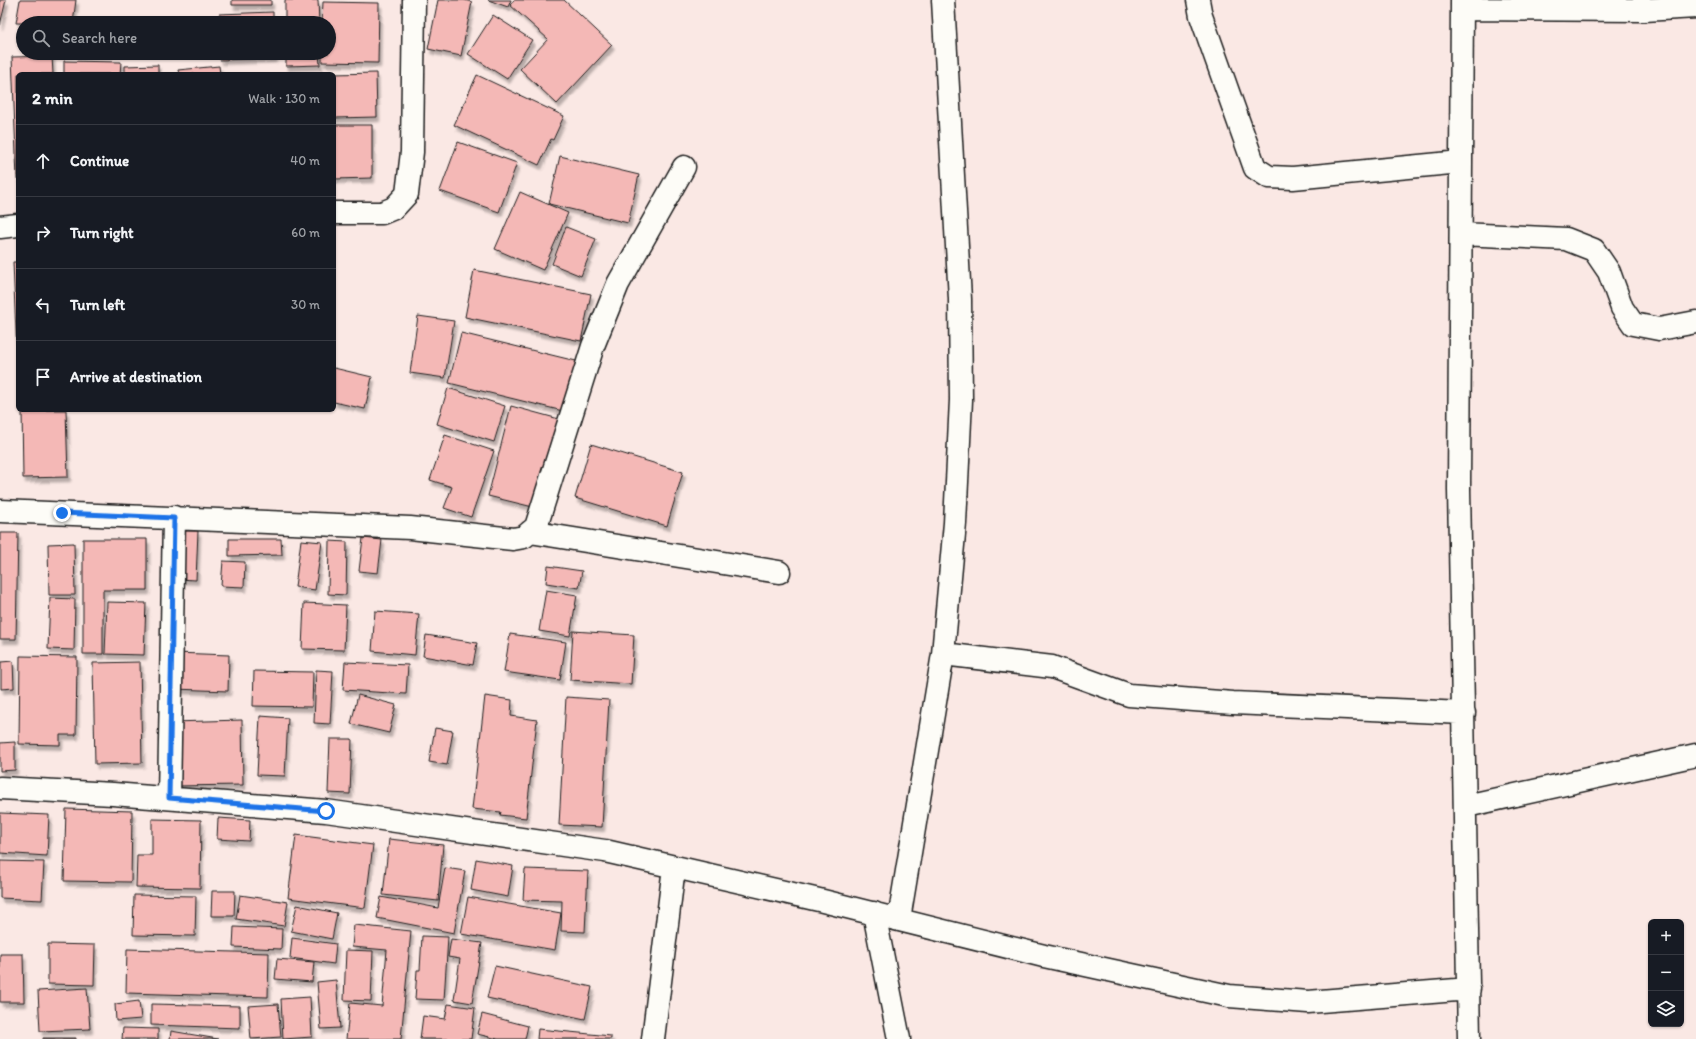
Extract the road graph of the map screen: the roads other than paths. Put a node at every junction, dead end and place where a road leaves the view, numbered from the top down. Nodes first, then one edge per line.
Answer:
1 (414, 0) edge
2 (943, 0) edge
3 (1198, 0) edge
4 (1462, 4) edge
5 (1696, 8) edge
6 (1461, 162) junction
7 (684, 167) dead end
8 (336, 213) edge
9 (16, 225) edge
10 (0, 227) edge
11 (1461, 234) junction
12 (1696, 322) edge
13 (0, 511) edge
14 (174, 518) junction
15 (530, 532) junction
16 (779, 572) dead end
17 (943, 654) junction
18 (1464, 713) junction
19 (1696, 754) edge
20 (0, 788) edge
21 (169, 798) junction
22 (1466, 806) junction
23 (674, 867) junction
24 (874, 913) junction
25 (899, 920) junction
26 (1469, 989) junction
27 (653, 1039) edge
28 (899, 1039) edge
29 (1469, 1039) edge

1 - 8 street
2 - 17 street
3 - 6 street
4 - 5 street
4 - 6 street
6 - 11 street
7 - 15 street
9 - 10 street
11 - 12 street
11 - 18 street
13 - 14 street
14 - 15 street
14 - 21 street
15 - 16 street
17 - 18 street
17 - 25 street
18 - 22 street
19 - 22 street
20 - 21 street
21 - 23 street
22 - 26 street
23 - 24 street
23 - 27 street
24 - 25 street
24 - 28 street
25 - 26 street
26 - 29 street

